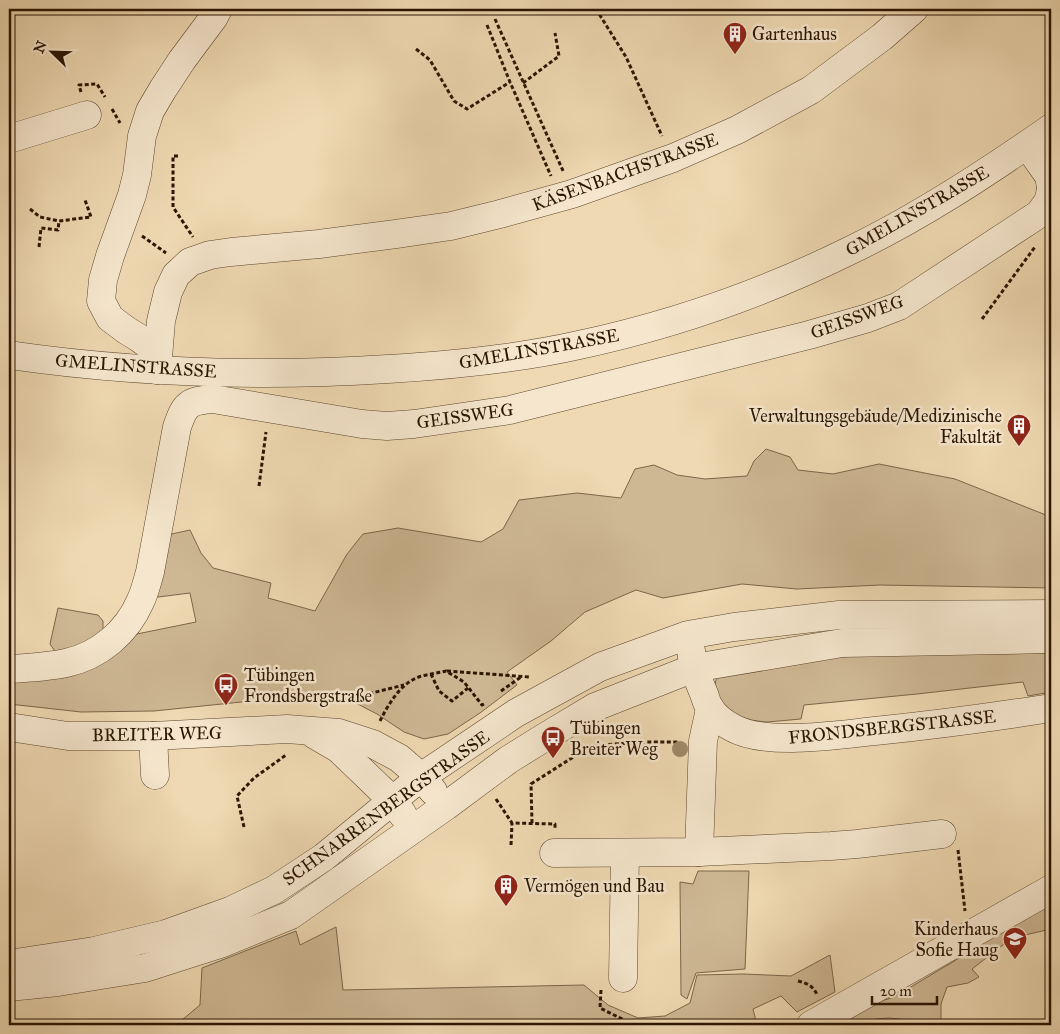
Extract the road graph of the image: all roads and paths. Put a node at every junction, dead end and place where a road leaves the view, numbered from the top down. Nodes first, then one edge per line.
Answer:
1 (218, 9) edge
2 (596, 9) edge
3 (914, 9) edge
4 (494, 19) dead end
5 (488, 25) dead end
6 (555, 33) dead end
7 (416, 49) dead end
8 (510, 82) junction
9 (523, 83) junction
10 (87, 115) dead end
11 (1051, 128) edge
12 (9, 139) edge
13 (1027, 145) junction
14 (178, 156) dead end
15 (673, 158) junction
16 (1051, 189) edge
17 (566, 196) junction
18 (86, 200) dead end
19 (30, 209) dead end
20 (59, 221) junction
21 (121, 221) junction
22 (184, 224) dead end
23 (1040, 240) dead end
24 (39, 247) dead end
25 (167, 253) dead end
26 (982, 319) dead end
27 (9, 355) edge
28 (157, 361) junction
29 (264, 447) dead end
30 (259, 486) dead end
31 (1051, 614) edge
32 (688, 635) junction
33 (1051, 639) edge
34 (694, 668) junction
35 (9, 669) edge
36 (446, 671) junction
37 (431, 674) junction
38 (533, 677) dead end
39 (405, 684) junction
40 (468, 688) junction
41 (344, 700) dead end
42 (482, 705) dead end
43 (1051, 708) edge
44 (710, 709) junction
45 (9, 728) edge
46 (305, 730) junction
47 (154, 736) junction
48 (703, 741) junction
49 (373, 744) junction
50 (287, 754) dead end
51 (155, 775) dead end
52 (422, 777) junction
53 (491, 792) dead end
54 (393, 801) junction
55 (446, 806) junction
56 (512, 823) junction
57 (244, 827) dead end
58 (413, 829) junction
59 (942, 834) joint
60 (511, 844) dead end
61 (699, 852) junction
62 (554, 853) dead end
63 (625, 853) junction
64 (1051, 889) edge
65 (969, 936) junction
66 (9, 964) edge
67 (623, 978) dead end
68 (9, 987) edge
69 (838, 1018) edge
70 (641, 1025) edge
71 (682, 1025) edge
72 (811, 1025) edge

1 - 21 street
2 - 15 path
3 - 15 street, KÄSENBACHSTRASSE
4 - 9 path
5 - 8 path
6 - 9 path
7 - 8 path
8 - 17 path
9 - 17 path
10 - 12 street
11 - 13 street, GMELINSTRASSE
13 - 16 street, GEISSWEG
13 - 28 street, GMELINSTRASSE
14 - 22 path
15 - 17 street, KÄSENBACHSTRASSE
16 - 35 street, GEISSWEG
17 - 28 street, KÄSENBACHSTRASSE
18 - 20 path
19 - 20 path
20 - 24 path
21 - 25 path
21 - 28 street
23 - 26 path
27 - 28 street, GMELINSTRASSE
29 - 30 path
31 - 32 street, SCHNARRENBERGSTRASSE
32 - 34 street, FRONDSBERGSTRASSE
32 - 52 street, SCHNARRENBERGSTRASSE
33 - 34 street, SCHNARRENBERGSTRASSE
34 - 44 street, FRONDSBERGSTRASSE
34 - 55 street, SCHNARRENBERGSTRASSE
36 - 37 path
36 - 38 path
36 - 40 path
37 - 39 path
37 - 40 path
39 - 41 path
39 - 49 path
40 - 42 path
43 - 44 street, FRONDSBERGSTRASSE
44 - 48 street
45 - 47 street, BREITER WEG
46 - 47 street, BREITER WEG
46 - 49 street, BREITER WEG
46 - 54 street, BREITER WEG
47 - 51 street
48 - 56 path
48 - 61 street
49 - 52 street, BREITER WEG
50 - 57 path
52 - 54 street, SCHNARRENBERGSTRASSE
52 - 55 street, BREITER WEG
53 - 56 path
54 - 58 street, BREITER WEG
54 - 66 street, SCHNARRENBERGSTRASSE
55 - 58 street, SCHNARRENBERGSTRASSE
56 - 60 path
58 - 68 street, SCHNARRENBERGSTRASSE
59 - 61 street
59 - 65 path
61 - 63 street
62 - 63 street
63 - 67 street
64 - 65 street
65 - 69 street
69 - 72 street
70 - 71 path

